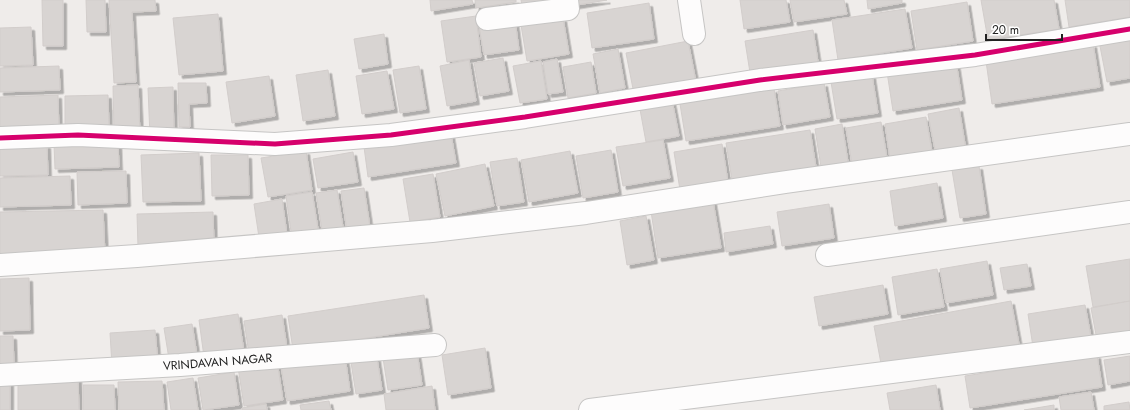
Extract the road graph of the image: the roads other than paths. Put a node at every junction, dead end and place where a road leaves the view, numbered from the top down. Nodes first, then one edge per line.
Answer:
1 (566, 0) edge
2 (689, 0) edge
3 (487, 19) dead end
4 (1130, 29) edge
5 (694, 34) dead end
6 (1130, 134) edge
7 (0, 138) edge
8 (1130, 212) edge
9 (828, 255) dead end
10 (0, 265) edge
11 (1130, 342) edge
12 (436, 345) dead end
13 (0, 375) edge
14 (590, 410) edge

1 - 3 street
2 - 5 street
4 - 7 street
6 - 10 street
8 - 9 street
11 - 14 street
12 - 13 street, VRINDAVAN NAGAR

